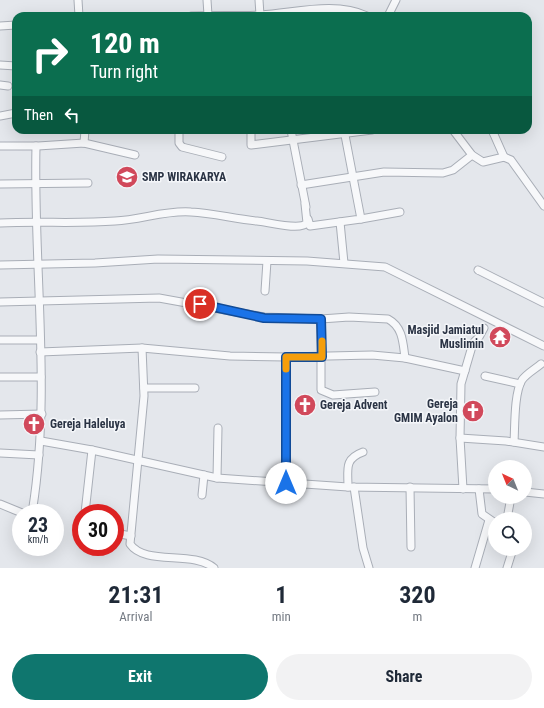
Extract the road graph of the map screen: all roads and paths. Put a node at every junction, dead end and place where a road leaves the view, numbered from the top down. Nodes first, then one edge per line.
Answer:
1 (78, 0) edge
2 (207, 0) edge
3 (259, 0) edge
4 (396, 0) edge
5 (79, 12) edge
6 (210, 12) edge
7 (260, 12) edge
8 (304, 12) edge
9 (355, 12) edge
10 (390, 12) edge
11 (12, 25) edge
12 (0, 26) edge
13 (0, 65) edge
14 (12, 66) edge
15 (12, 114) edge
16 (0, 116) edge
17 (85, 134) edge
18 (179, 134) edge
19 (251, 134) edge
20 (292, 134) edge
21 (331, 134) edge
22 (344, 134) edge
23 (456, 134) edge
24 (494, 134) edge
25 (293, 140) junction
26 (84, 143) junction
27 (0, 146) edge
28 (36, 146) junction
29 (135, 155) dead end
30 (472, 155) junction
31 (222, 157) dead end
32 (504, 157) junction
33 (353, 177) junction
34 (35, 182) junction
35 (88, 183) dead end
36 (0, 184) edge
37 (302, 185) junction
38 (305, 204) junction
39 (544, 206) edge
40 (400, 212) dead end
41 (361, 219) junction
42 (38, 221) junction
43 (340, 222) junction
44 (0, 223) edge
45 (267, 261) junction
46 (344, 263) junction
47 (39, 264) junction
48 (0, 265) edge
49 (478, 270) dead end
50 (265, 291) dead end
51 (0, 302) edge
52 (40, 302) junction
53 (544, 303) edge
54 (321, 319) junction
55 (484, 328) dead end
56 (0, 340) edge
57 (40, 340) junction
58 (544, 346) edge
59 (142, 348) junction
60 (40, 352) junction
61 (286, 357) junction
62 (322, 357) junction
63 (405, 358) junction
64 (541, 364) dead end
65 (465, 371) junction
66 (485, 376) dead end
67 (0, 377) edge
68 (41, 377) junction
69 (520, 384) junction
70 (144, 388) junction
71 (196, 388) dead end
72 (375, 392) dead end
73 (42, 414) junction
74 (0, 415) edge
75 (218, 428) dead end
76 (460, 438) junction
77 (41, 441) junction
78 (514, 442) junction
79 (544, 447) edge
80 (92, 450) junction
81 (363, 452) dead end
82 (0, 453) edge
83 (39, 455) junction
84 (139, 462) junction
85 (204, 475) junction
86 (217, 478) junction
87 (286, 483) junction
88 (351, 487) junction
89 (410, 487) junction
90 (463, 489) junction
91 (480, 489) junction
92 (488, 489) edge
93 (532, 493) edge
94 (544, 494) edge
95 (202, 496) dead end
96 (0, 504) edge
97 (33, 504) edge
98 (86, 504) edge
99 (12, 509) edge
100 (488, 518) edge
101 (488, 532) edge
102 (124, 535) edge
103 (131, 536) junction
104 (411, 547) dead end
105 (511, 556) edge
106 (214, 568) edge
107 (369, 568) edge
108 (475, 568) edge
109 (507, 568) edge

1 - 5 street
2 - 6 street
3 - 7 street
4 - 10 street
8 - 9 street
11 - 12 street
13 - 14 street
15 - 16 street
17 - 26 street
18 - 31 street
19 - 25 street
20 - 25 street
21 - 25 street
22 - 33 street
23 - 30 street
24 - 32 street
25 - 37 street
26 - 28 street
26 - 29 street
27 - 28 street
28 - 34 street
30 - 32 street
30 - 33 street
32 - 39 street
33 - 37 street
33 - 41 street
34 - 35 street
34 - 36 street
34 - 42 street
37 - 38 street
38 - 42 street
38 - 43 street
40 - 41 street
41 - 43 street
42 - 44 street
42 - 47 street
43 - 46 street
45 - 46 street
45 - 47 street
45 - 50 street
46 - 58 street
47 - 48 street
47 - 52 street
49 - 53 street
51 - 52 street
52 - 54 street
52 - 57 street
54 - 62 street
54 - 63 street
55 - 65 street
56 - 57 street
57 - 60 street
59 - 60 street
59 - 61 street
59 - 70 street
60 - 68 street
61 - 62 street
61 - 87 street
62 - 63 street
62 - 72 street
63 - 65 street
64 - 69 street
65 - 76 street
66 - 69 street
67 - 68 street
68 - 73 street
69 - 78 street
70 - 71 street
70 - 84 street
73 - 74 street
73 - 77 street
75 - 86 street
76 - 78 street
76 - 90 street
77 - 80 street
77 - 83 street
78 - 79 street
80 - 84 street
80 - 98 street
81 - 88 street
82 - 83 street
83 - 97 street
84 - 85 street
84 - 103 street
85 - 86 street
85 - 95 street
86 - 87 street
87 - 88 street
88 - 89 street
88 - 107 street
89 - 90 street
89 - 104 street
90 - 91 street
91 - 92 street
91 - 100 street
93 - 94 street
96 - 99 street
101 - 108 street
102 - 103 street
103 - 106 street
105 - 109 street

